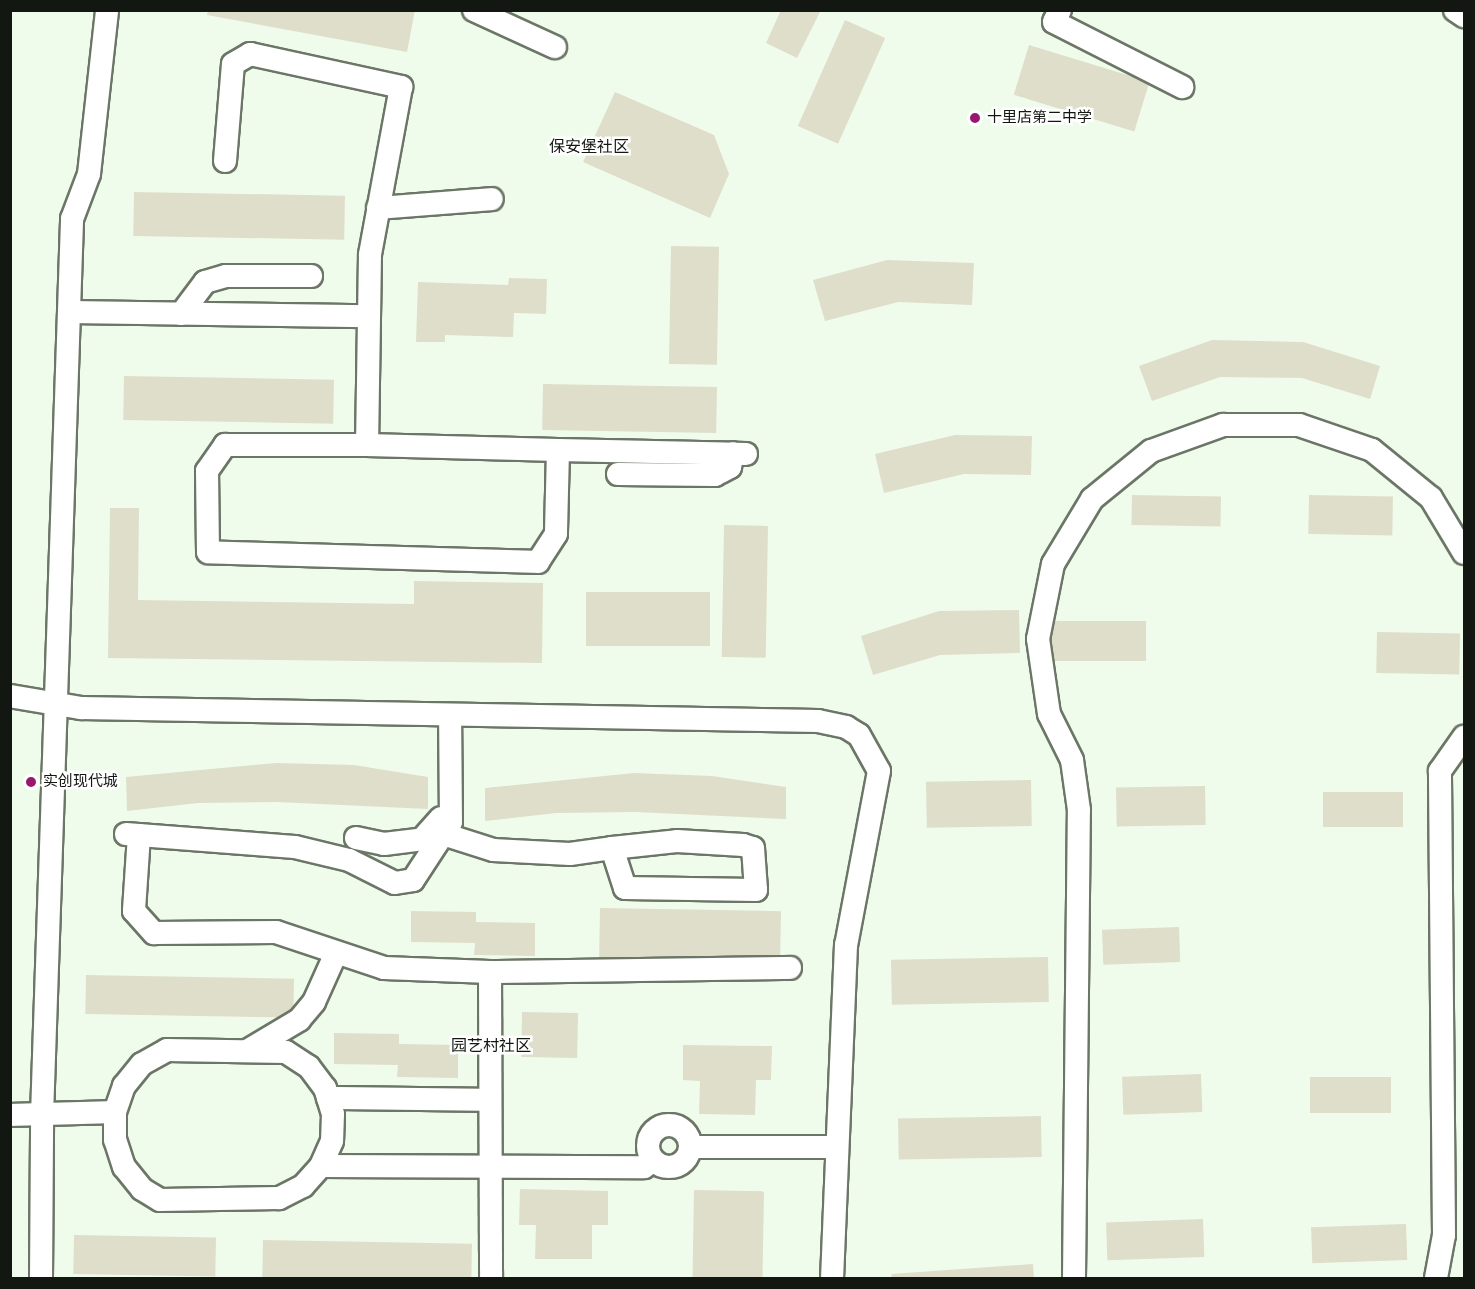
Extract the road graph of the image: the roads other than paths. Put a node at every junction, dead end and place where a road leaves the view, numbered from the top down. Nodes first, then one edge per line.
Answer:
1 (474, 10) edge
2 (1060, 10) edge
3 (1455, 10) edge
4 (110, 12) edge
5 (1464, 16) edge
6 (555, 47) dead end
7 (1182, 87) dead end
8 (225, 161) dead end
9 (492, 199) dead end
10 (378, 207) junction
11 (311, 276) dead end
12 (69, 312) junction
13 (181, 314) junction
14 (369, 316) junction
15 (367, 446) junction
16 (558, 450) junction
17 (618, 474) dead end
18 (1464, 553) edge
19 (10, 696) edge
20 (57, 703) junction
21 (450, 715) junction
22 (1464, 737) edge
23 (448, 811) junction
24 (443, 834) junction
25 (356, 838) dead end
26 (612, 848) junction
27 (336, 953) junction
28 (790, 968) dead end
29 (490, 972) junction
30 (248, 1051) junction
31 (328, 1098) junction
32 (490, 1100) junction
33 (115, 1112) junction
34 (10, 1115) edge
35 (42, 1116) junction
36 (690, 1147) junction
37 (837, 1147) junction
38 (653, 1160) junction
39 (491, 1164) junction
40 (321, 1166) junction
41 (41, 1278) edge
42 (491, 1278) edge
43 (832, 1278) edge
44 (1074, 1278) edge
45 (1436, 1278) edge

1 - 6 street
2 - 7 street
3 - 5 street
4 - 12 street
8 - 10 street
9 - 10 street
10 - 14 street
11 - 13 street
12 - 13 street
12 - 20 street
13 - 14 street
14 - 15 street
15 - 16 street
15 - 16 street
16 - 17 street
18 - 44 street
19 - 20 street
20 - 21 street
20 - 35 street
21 - 23 street
21 - 37 street
22 - 45 street
23 - 24 street
23 - 25 street
24 - 26 street
24 - 27 street
26 - 26 street
27 - 29 street
27 - 30 street
28 - 29 street
29 - 32 street
30 - 31 street
30 - 33 street
31 - 32 street
31 - 40 street
32 - 39 street
33 - 35 street
33 - 40 street
34 - 35 street
35 - 41 street
36 - 37 street
36 - 38 street
36 - 38 street
37 - 43 street
38 - 39 street
39 - 40 street
39 - 42 street

